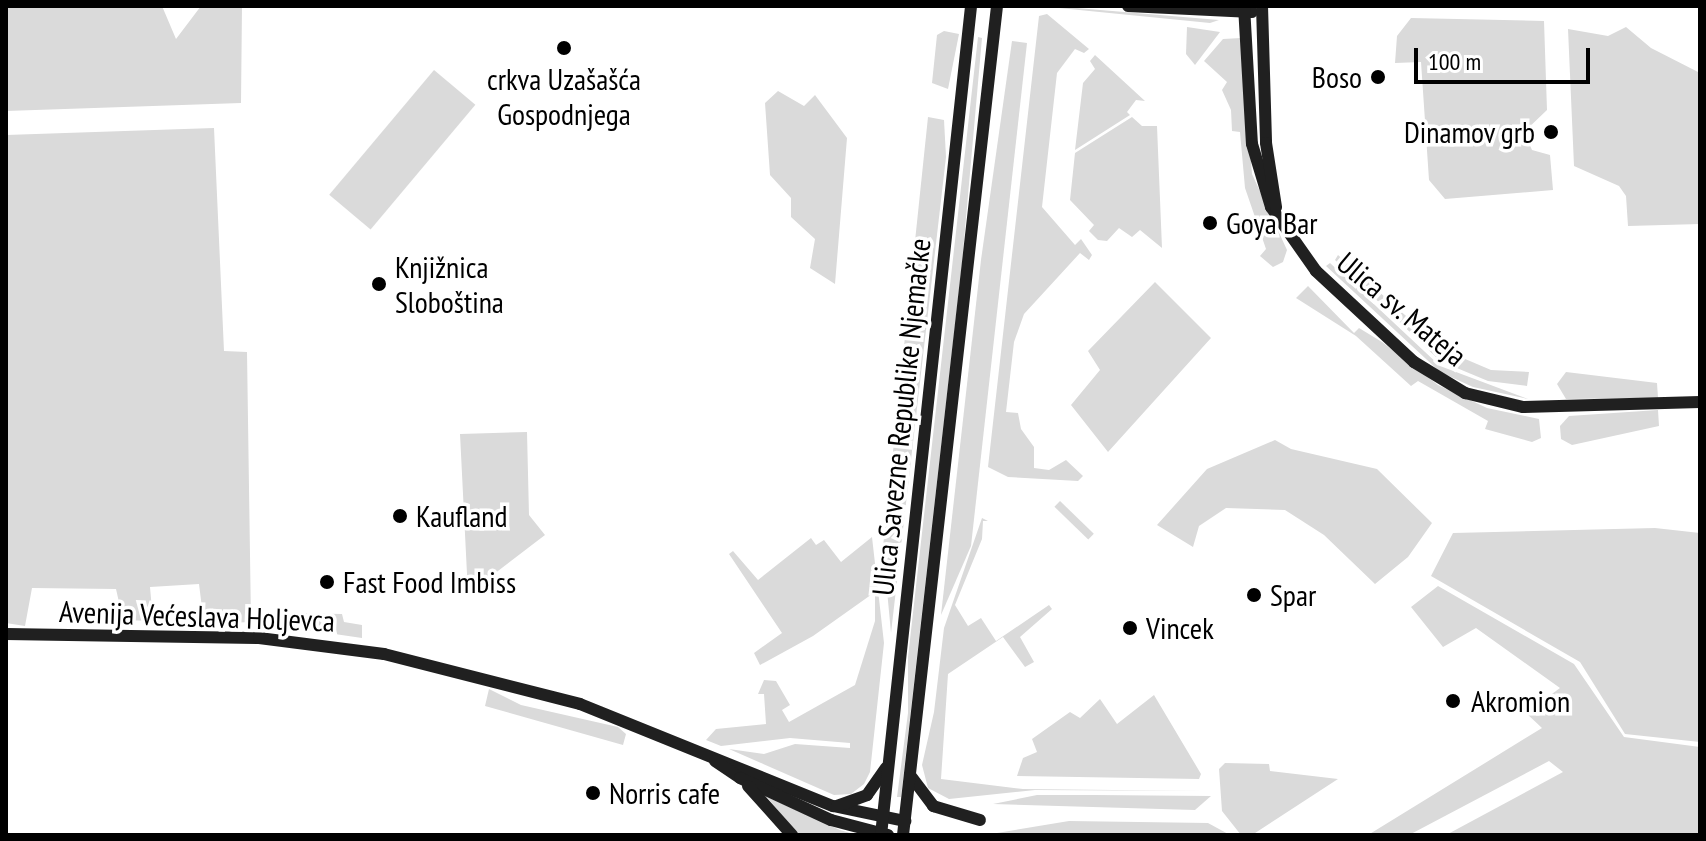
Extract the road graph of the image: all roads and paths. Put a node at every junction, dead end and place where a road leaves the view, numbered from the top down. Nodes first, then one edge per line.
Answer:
1 (971, 6) edge
2 (997, 6) edge
3 (1128, 6) edge
4 (1261, 6) edge
5 (1244, 10) edge
6 (1281, 226) junction
7 (1700, 402) edge
8 (6, 634) edge
9 (706, 754) junction
10 (891, 758) junction
11 (910, 774) junction
12 (740, 778) junction
13 (833, 806) junction
14 (883, 819) junction
15 (980, 820) dead end
16 (905, 821) junction
17 (881, 834) edge
18 (792, 835) edge
19 (888, 835) edge
20 (903, 835) edge

1 - 10 street, Ulica Savezne Republike Njemačke
2 - 11 street, Ulica Savezne Republike Njemačke
3 - 5 street
4 - 5 street
4 - 6 street, Ulica sv. Mateja
5 - 6 street, Ulica sv. Mateja
6 - 7 street, Ulica sv. Mateja
8 - 9 street, Avenija Većeslava Holjevca
9 - 12 street, Avenija Većeslava Holjevca
9 - 13 street, Avenija Većeslava Holjevca
10 - 13 street
10 - 14 street, Ulica Savezne Republike Njemačke
11 - 15 street
11 - 16 street, Ulica Savezne Republike Njemačke
12 - 17 street, Avenija Većeslava Holjevca
12 - 18 street
13 - 14 street, Avenija Većeslava Holjevca
14 - 16 street, Avenija Većeslava Holjevca
14 - 17 street, Ulica Savezne Republike Njemačke
16 - 20 street
17 - 19 street, Avenija Većeslava Holjevca

